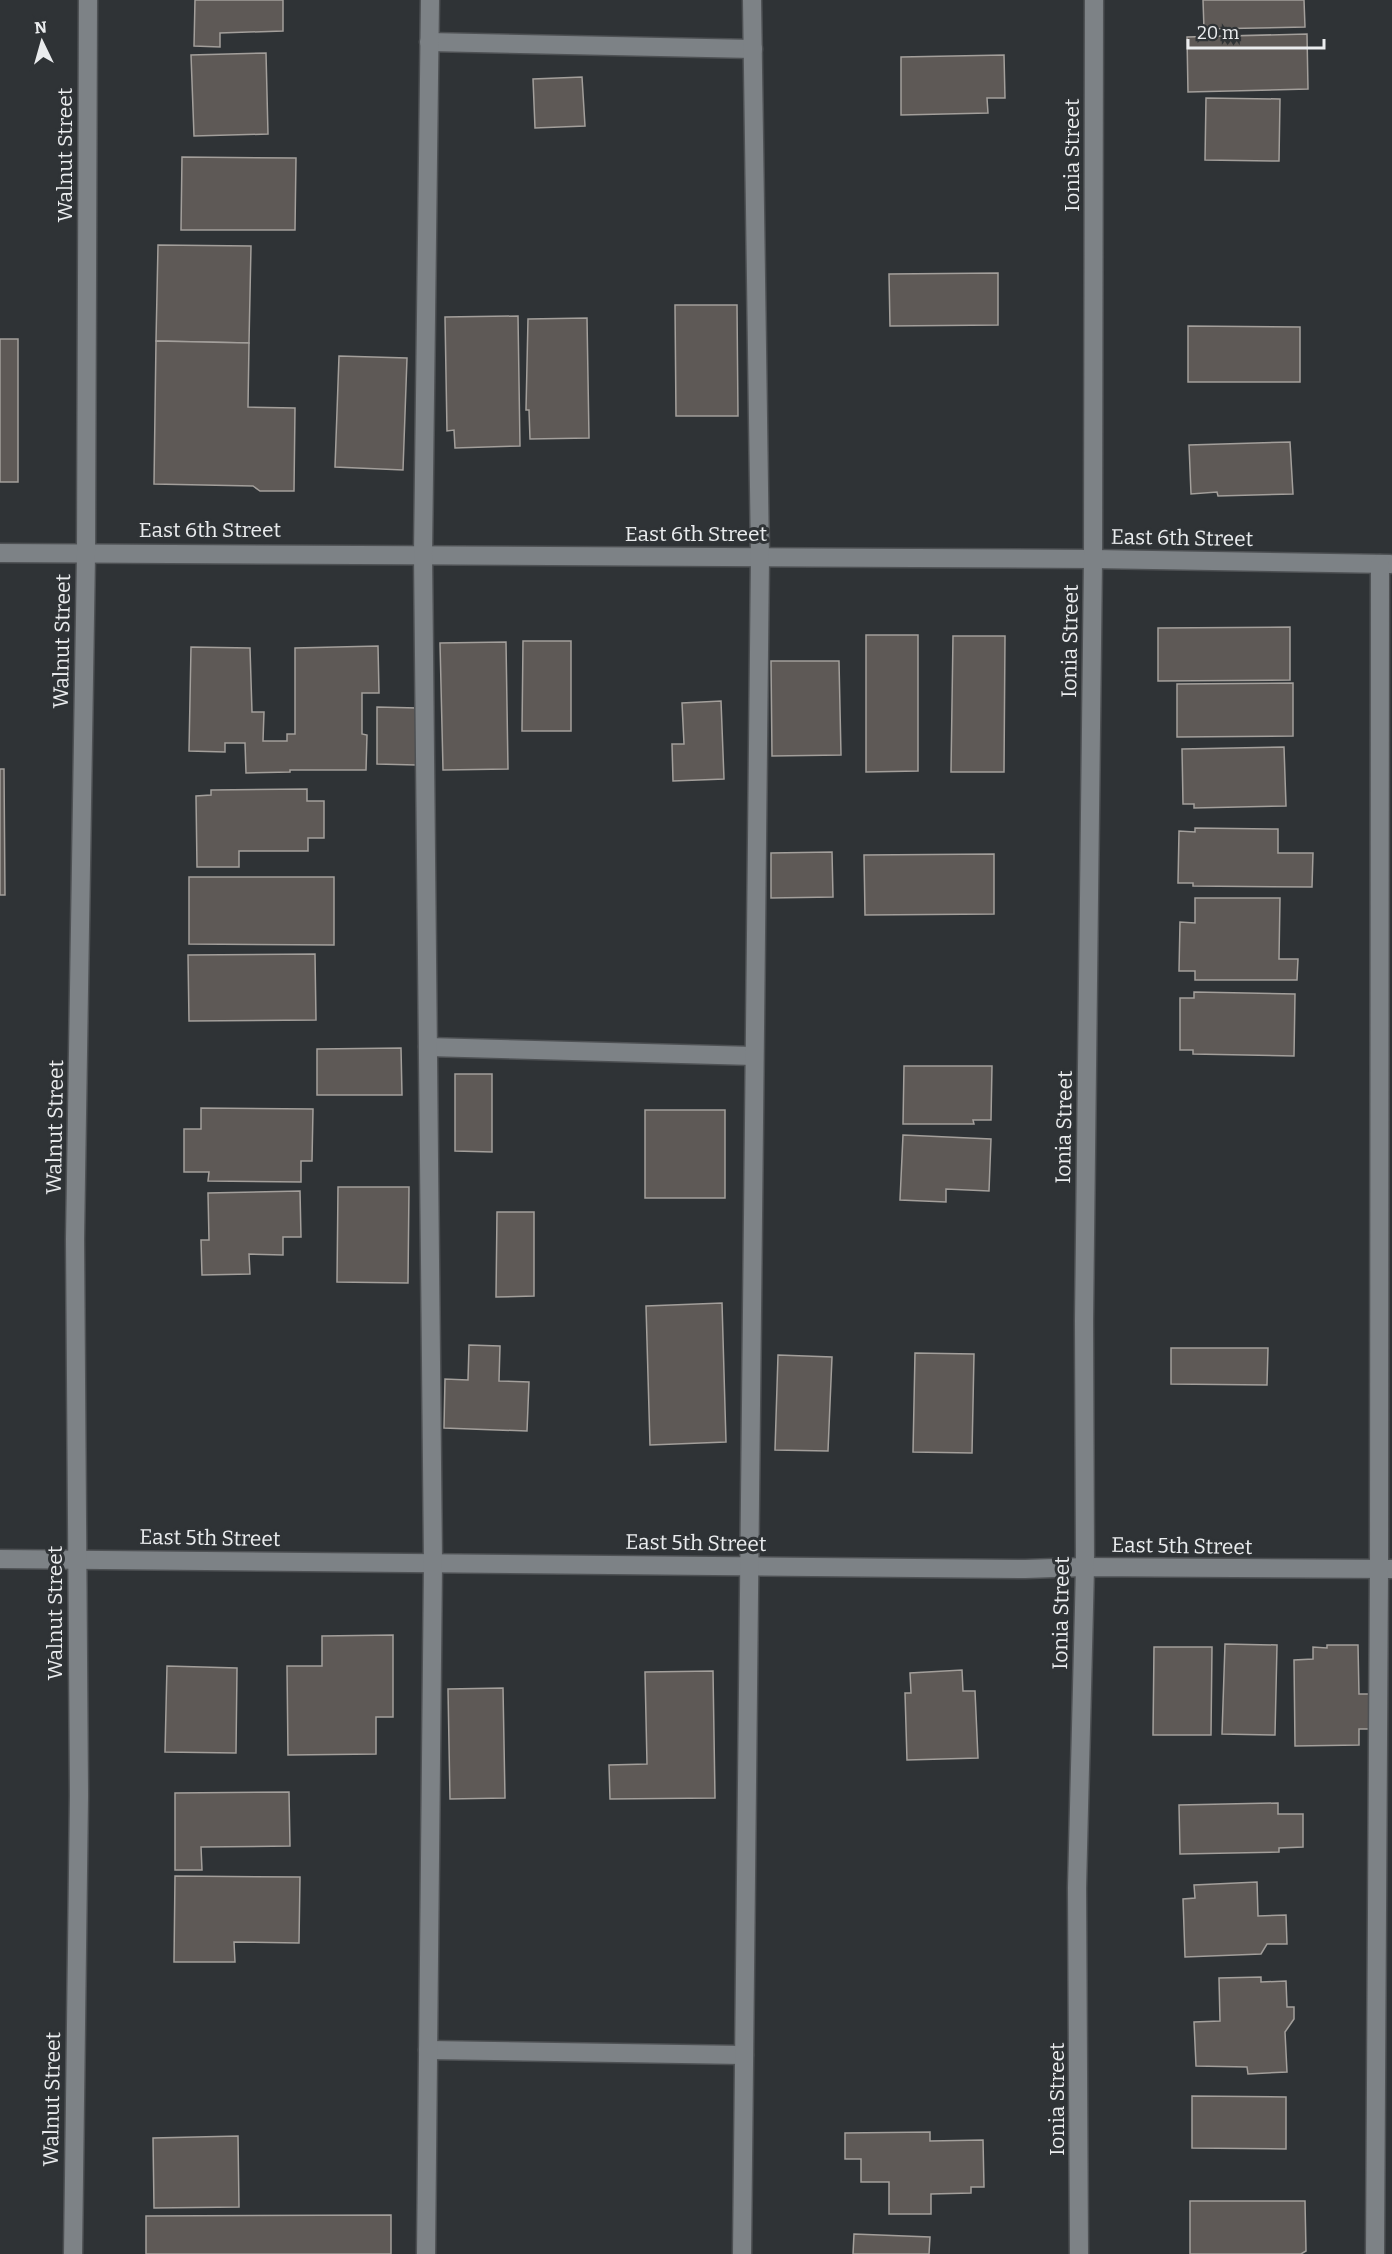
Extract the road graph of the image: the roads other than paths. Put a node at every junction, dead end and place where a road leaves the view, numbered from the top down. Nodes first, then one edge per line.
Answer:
1 (88, 0) edge
2 (430, 0) edge
3 (752, 0) edge
4 (1094, 0) edge
5 (429, 42) junction
6 (753, 50) junction
7 (0, 553) edge
8 (86, 554) junction
9 (423, 554) junction
10 (760, 557) junction
11 (1093, 559) junction
12 (1386, 564) edge
13 (428, 1047) junction
14 (754, 1056) junction
15 (0, 1559) edge
16 (77, 1560) junction
17 (433, 1563) junction
18 (749, 1566) junction
19 (1085, 1567) junction
20 (1386, 1569) edge
21 (428, 2050) junction
22 (744, 2055) junction
23 (73, 2254) edge
24 (426, 2254) edge
25 (742, 2254) edge
26 (1079, 2254) edge
27 (1375, 2254) edge

1 - 8 street, Walnut Street
2 - 5 street
3 - 6 street
4 - 11 street, Ionia Street
5 - 6 street
5 - 9 street
6 - 10 street
7 - 8 street, East 6th Street
8 - 9 street, East 6th Street
8 - 16 street, Walnut Street
9 - 10 street, East 6th Street
9 - 13 street
10 - 11 street, East 6th Street
10 - 14 street
11 - 12 street, East 6th Street
11 - 19 street, Ionia Street
12 - 20 street
13 - 14 street
13 - 17 street
14 - 18 street
15 - 16 street, East 5th Street
16 - 17 street, East 5th Street
16 - 23 street, Walnut Street
17 - 18 street, East 5th Street
17 - 21 street
18 - 19 street, East 5th Street
18 - 22 street
19 - 20 street, East 5th Street
19 - 26 street, Ionia Street
20 - 27 street
21 - 22 street
21 - 24 street
22 - 25 street

